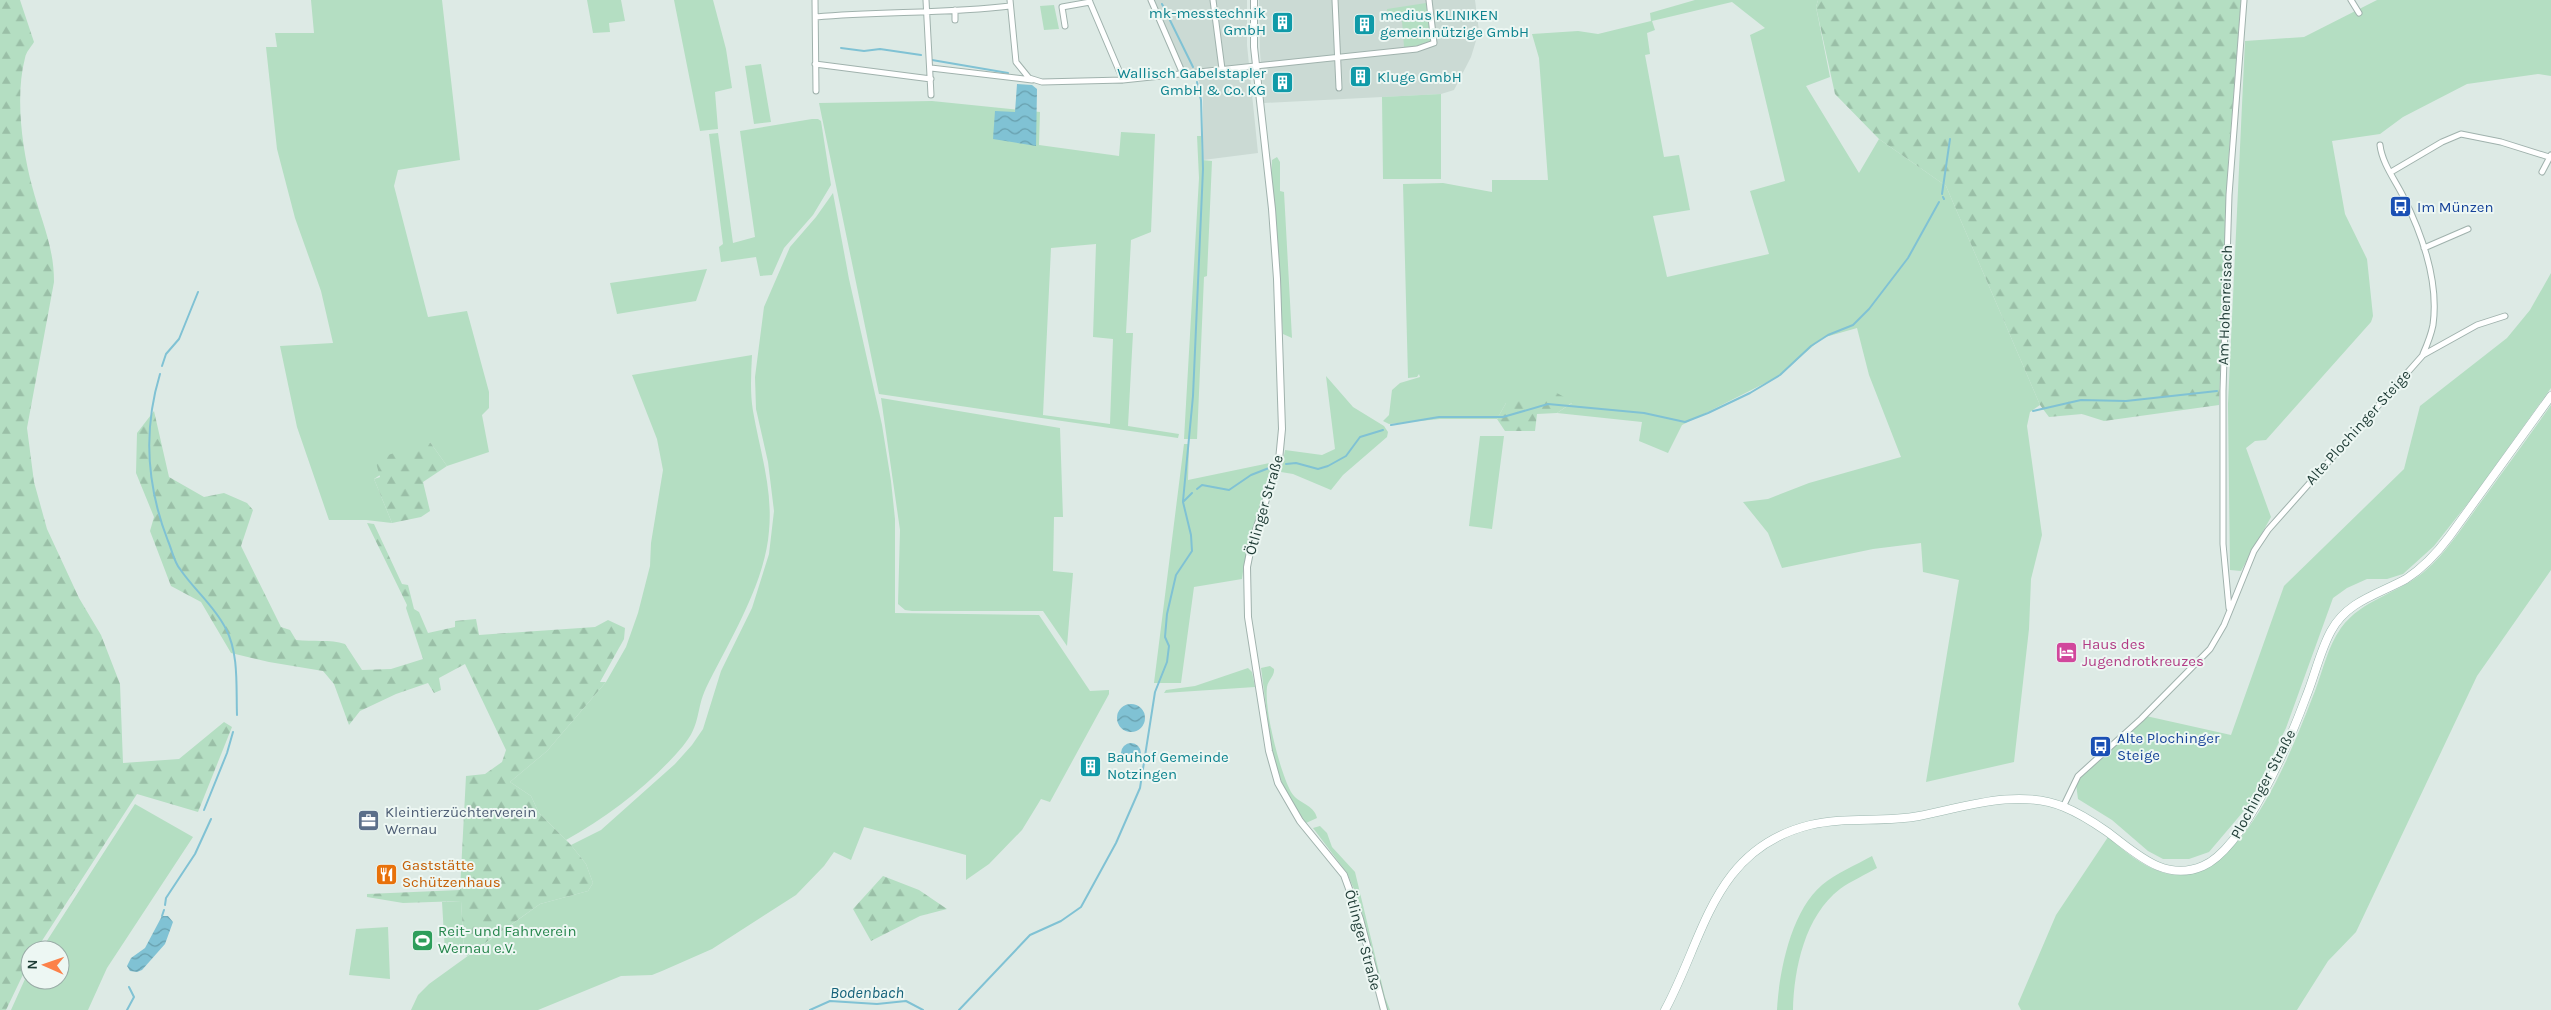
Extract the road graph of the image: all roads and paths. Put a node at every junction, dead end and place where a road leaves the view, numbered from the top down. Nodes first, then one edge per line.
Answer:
1 (815, 0) edge
2 (926, 0) edge
3 (1151, 0) edge
4 (1213, 0) edge
5 (1254, 0) edge
6 (1335, 0) edge
7 (1430, 0) edge
8 (2244, 0) edge
9 (2351, 0) edge
10 (1090, 1) edge
11 (1010, 3) edge
12 (927, 10) junction
13 (955, 10) junction
14 (2359, 13) dead end
15 (816, 17) junction
16 (955, 20) dead end
17 (1065, 26) dead end
18 (1337, 59) junction
19 (815, 64) junction
20 (1256, 66) junction
21 (931, 68) junction
22 (1222, 69) junction
23 (1183, 74) junction
24 (931, 79) junction
25 (1123, 80) junction
26 (1042, 82) junction
27 (1339, 88) dead end
28 (816, 91) dead end
29 (931, 95) dead end
30 (2380, 145) dead end
31 (2550, 156) edge
32 (2391, 172) junction
33 (2542, 172) dead end
34 (2468, 229) dead end
35 (2424, 248) junction
36 (2505, 316) dead end
37 (2423, 355) junction
38 (2551, 396) edge
39 (2229, 611) junction
40 (2063, 806) junction
41 (1384, 1010) edge
42 (1665, 1010) edge

1 - 15 street
2 - 12 street
3 - 23 street
4 - 22 street
5 - 20 street, Ötlinger Straße
6 - 18 street
7 - 18 street
8 - 39 street, Am Hohenreisach
9 - 14 street
10 - 17 street
10 - 25 street
11 - 13 street
11 - 26 street
12 - 13 street
12 - 15 street
12 - 21 street
13 - 16 street
15 - 19 street
18 - 20 street
18 - 27 street
19 - 24 street
19 - 28 street
20 - 22 street
20 - 41 street, Ötlinger Straße
21 - 24 street
21 - 26 street
22 - 23 street
23 - 25 street
24 - 29 street
25 - 26 street
30 - 32 street
31 - 32 street
31 - 33 street
32 - 35 street
34 - 35 street
35 - 37 street
36 - 37 street, Alte Plochinger Steige
37 - 39 street, Alte Plochinger Steige
38 - 40 main road, Plochinger Straße
39 - 40 street, Alte Plochinger Steige
40 - 42 main road, Plochinger Straße

